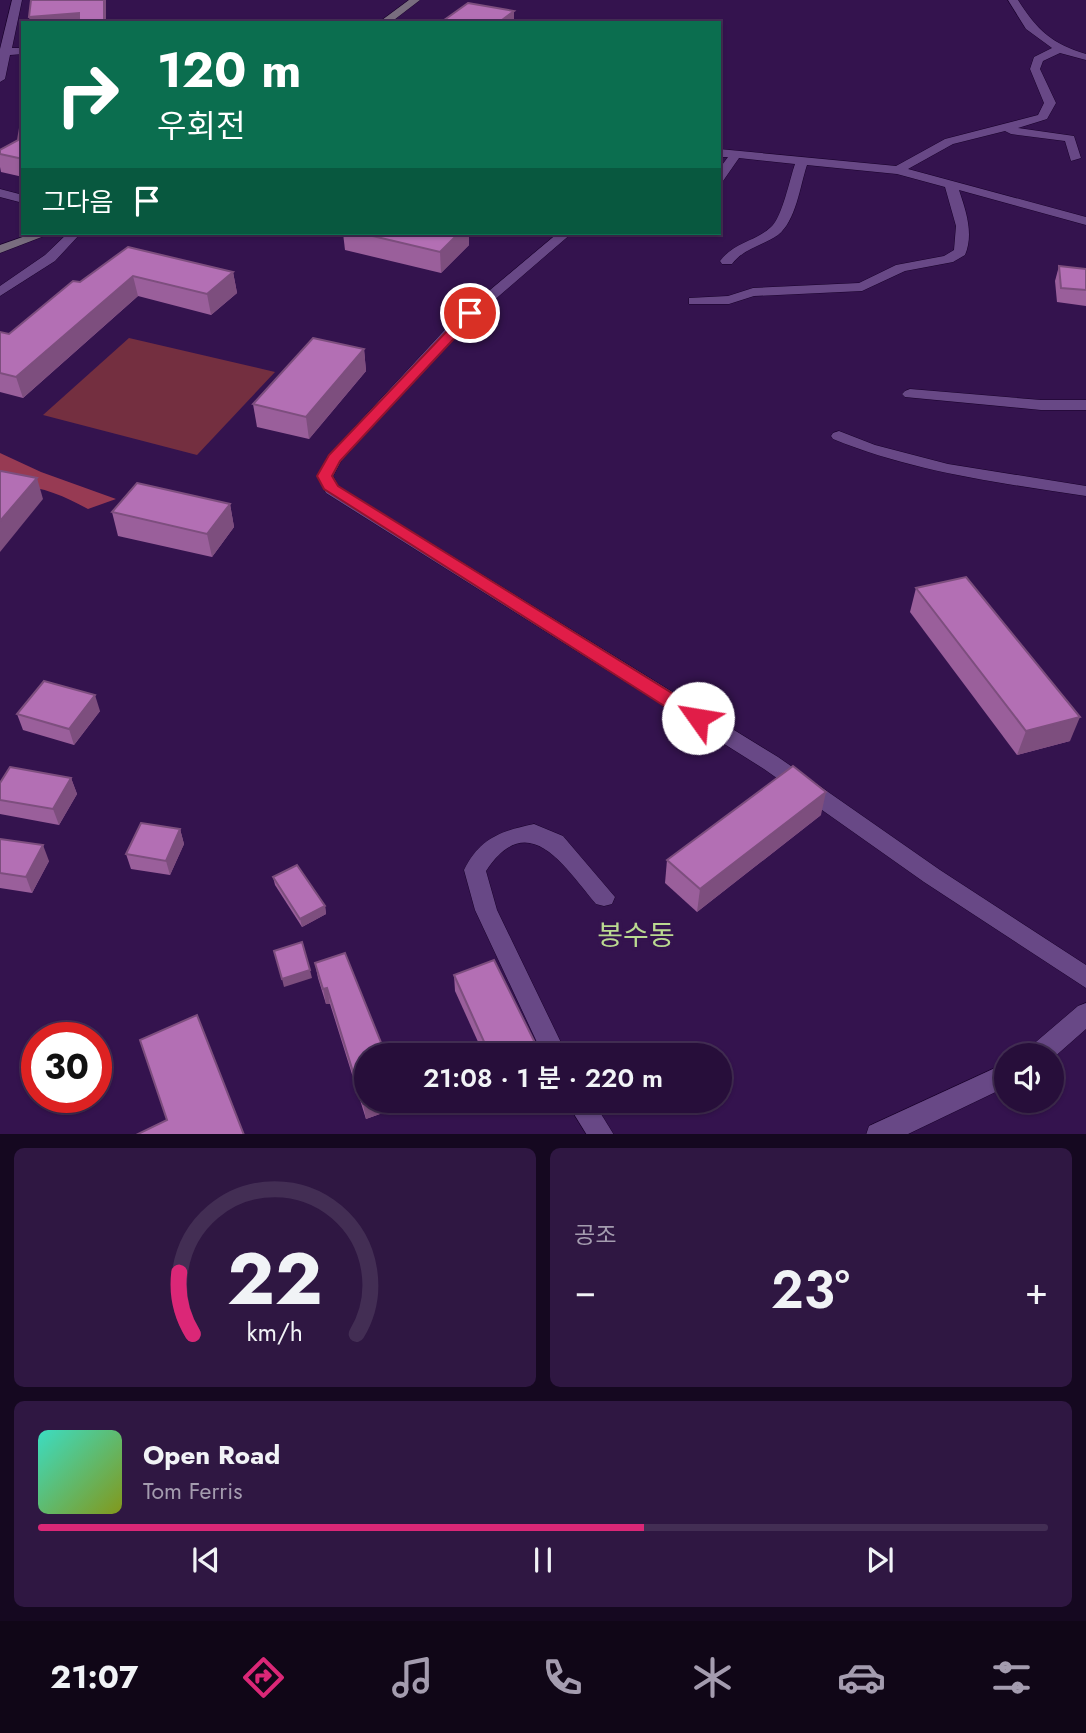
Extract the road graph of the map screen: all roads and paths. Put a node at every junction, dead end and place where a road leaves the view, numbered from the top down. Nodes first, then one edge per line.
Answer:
1 (17, 0) edge
2 (415, 0) edge
3 (1013, 0) edge
4 (386, 21) edge
5 (1059, 49) junction
6 (21, 51) edge
7 (2, 52) edge
8 (1086, 57) edge
9 (0, 79) edge
10 (1000, 129) junction
11 (721, 153) edge
12 (736, 154) junction
13 (1075, 158) dead end
14 (802, 161) junction
15 (898, 170) junction
16 (721, 175) edge
17 (951, 186) junction
18 (1, 194) edge
19 (21, 199) edge
20 (1086, 222) edge
21 (40, 235) edge
22 (73, 235) edge
23 (564, 235) edge
24 (0, 249) edge
25 (727, 261) dead end
26 (0, 292) edge
27 (694, 301) dead end
28 (910, 394) dead end
29 (1086, 405) edge
30 (839, 436) dead end
31 (1086, 491) edge
32 (604, 897) dead end
33 (1086, 978) edge
34 (1086, 1014) edge
35 (549, 1043) edge
36 (1053, 1043) edge
37 (994, 1081) edge
38 (586, 1113) edge
39 (601, 1134) edge
40 (880, 1134) edge

1 - 7 street
2 - 4 main road
3 - 5 street
5 - 8 street
5 - 10 street
6 - 7 street
7 - 9 street
10 - 13 street
10 - 15 street
11 - 12 street
12 - 14 street
12 - 16 street
14 - 15 street
14 - 25 street
15 - 17 street
17 - 20 street
17 - 27 street
18 - 19 street
21 - 24 main road
22 - 26 street
23 - 33 street
28 - 29 street
30 - 31 street
32 - 35 street
34 - 36 street
37 - 40 street
38 - 39 street

